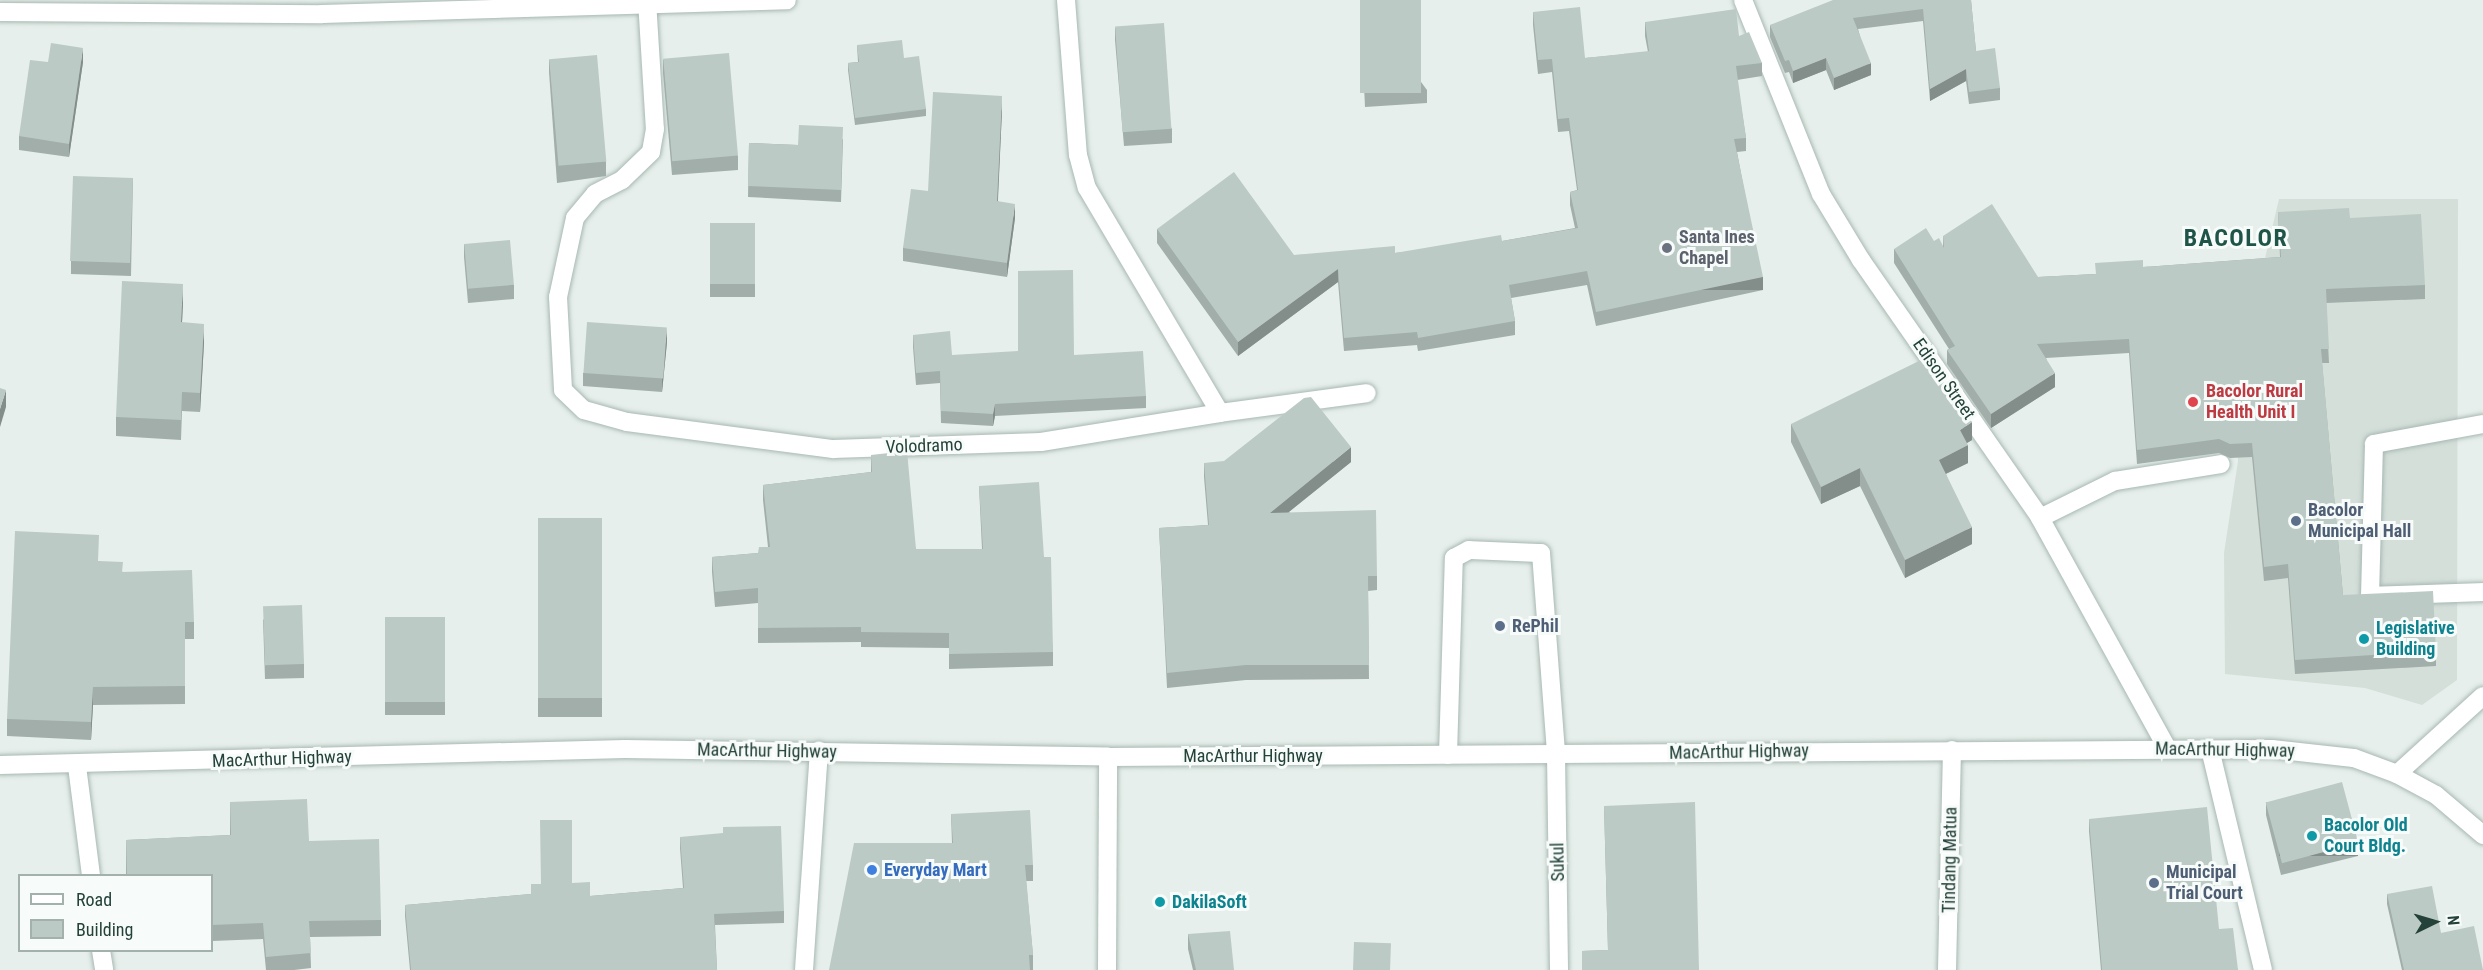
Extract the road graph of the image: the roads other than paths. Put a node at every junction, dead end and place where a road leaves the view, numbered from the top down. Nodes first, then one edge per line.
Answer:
1 (787, 0) edge
2 (1066, 0) edge
3 (1743, 0) edge
4 (647, 2) edge
5 (0, 12) edge
6 (1367, 393) dead end
7 (1220, 413) junction
8 (2483, 424) edge
9 (2221, 464) dead end
10 (2040, 518) junction
11 (2483, 592) edge
12 (2483, 696) edge
13 (2167, 748) junction
14 (2210, 749) junction
15 (1952, 750) junction
16 (819, 751) junction
17 (1556, 754) junction
18 (1448, 755) junction
19 (1108, 757) junction
20 (0, 765) edge
21 (77, 766) junction
22 (2397, 774) junction
23 (2483, 835) edge
24 (91, 874) edge
25 (101, 952) edge
26 (104, 970) edge
27 (804, 970) edge
28 (1107, 970) edge
29 (1559, 970) edge
30 (1947, 970) edge
31 (2263, 970) edge

1 - 4 street
2 - 7 street
3 - 10 street, Edison Street
4 - 5 street
4 - 7 street, Volodramo
6 - 7 street, Volodramo
8 - 11 street
9 - 10 street
10 - 13 street, Edison Street
12 - 22 street
13 - 14 street, MacArthur Highway
13 - 15 street, MacArthur Highway
14 - 22 street, MacArthur Highway
14 - 31 street
15 - 17 street, MacArthur Highway
15 - 30 street, Tindang Matua
16 - 19 street, MacArthur Highway
16 - 21 street, MacArthur Highway
16 - 27 street
17 - 18 street, MacArthur Highway
17 - 18 street, Sukul
17 - 29 street, Sukul
18 - 19 street, MacArthur Highway
19 - 28 street
20 - 21 street, MacArthur Highway
21 - 24 street
22 - 23 street, MacArthur Highway
25 - 26 street

